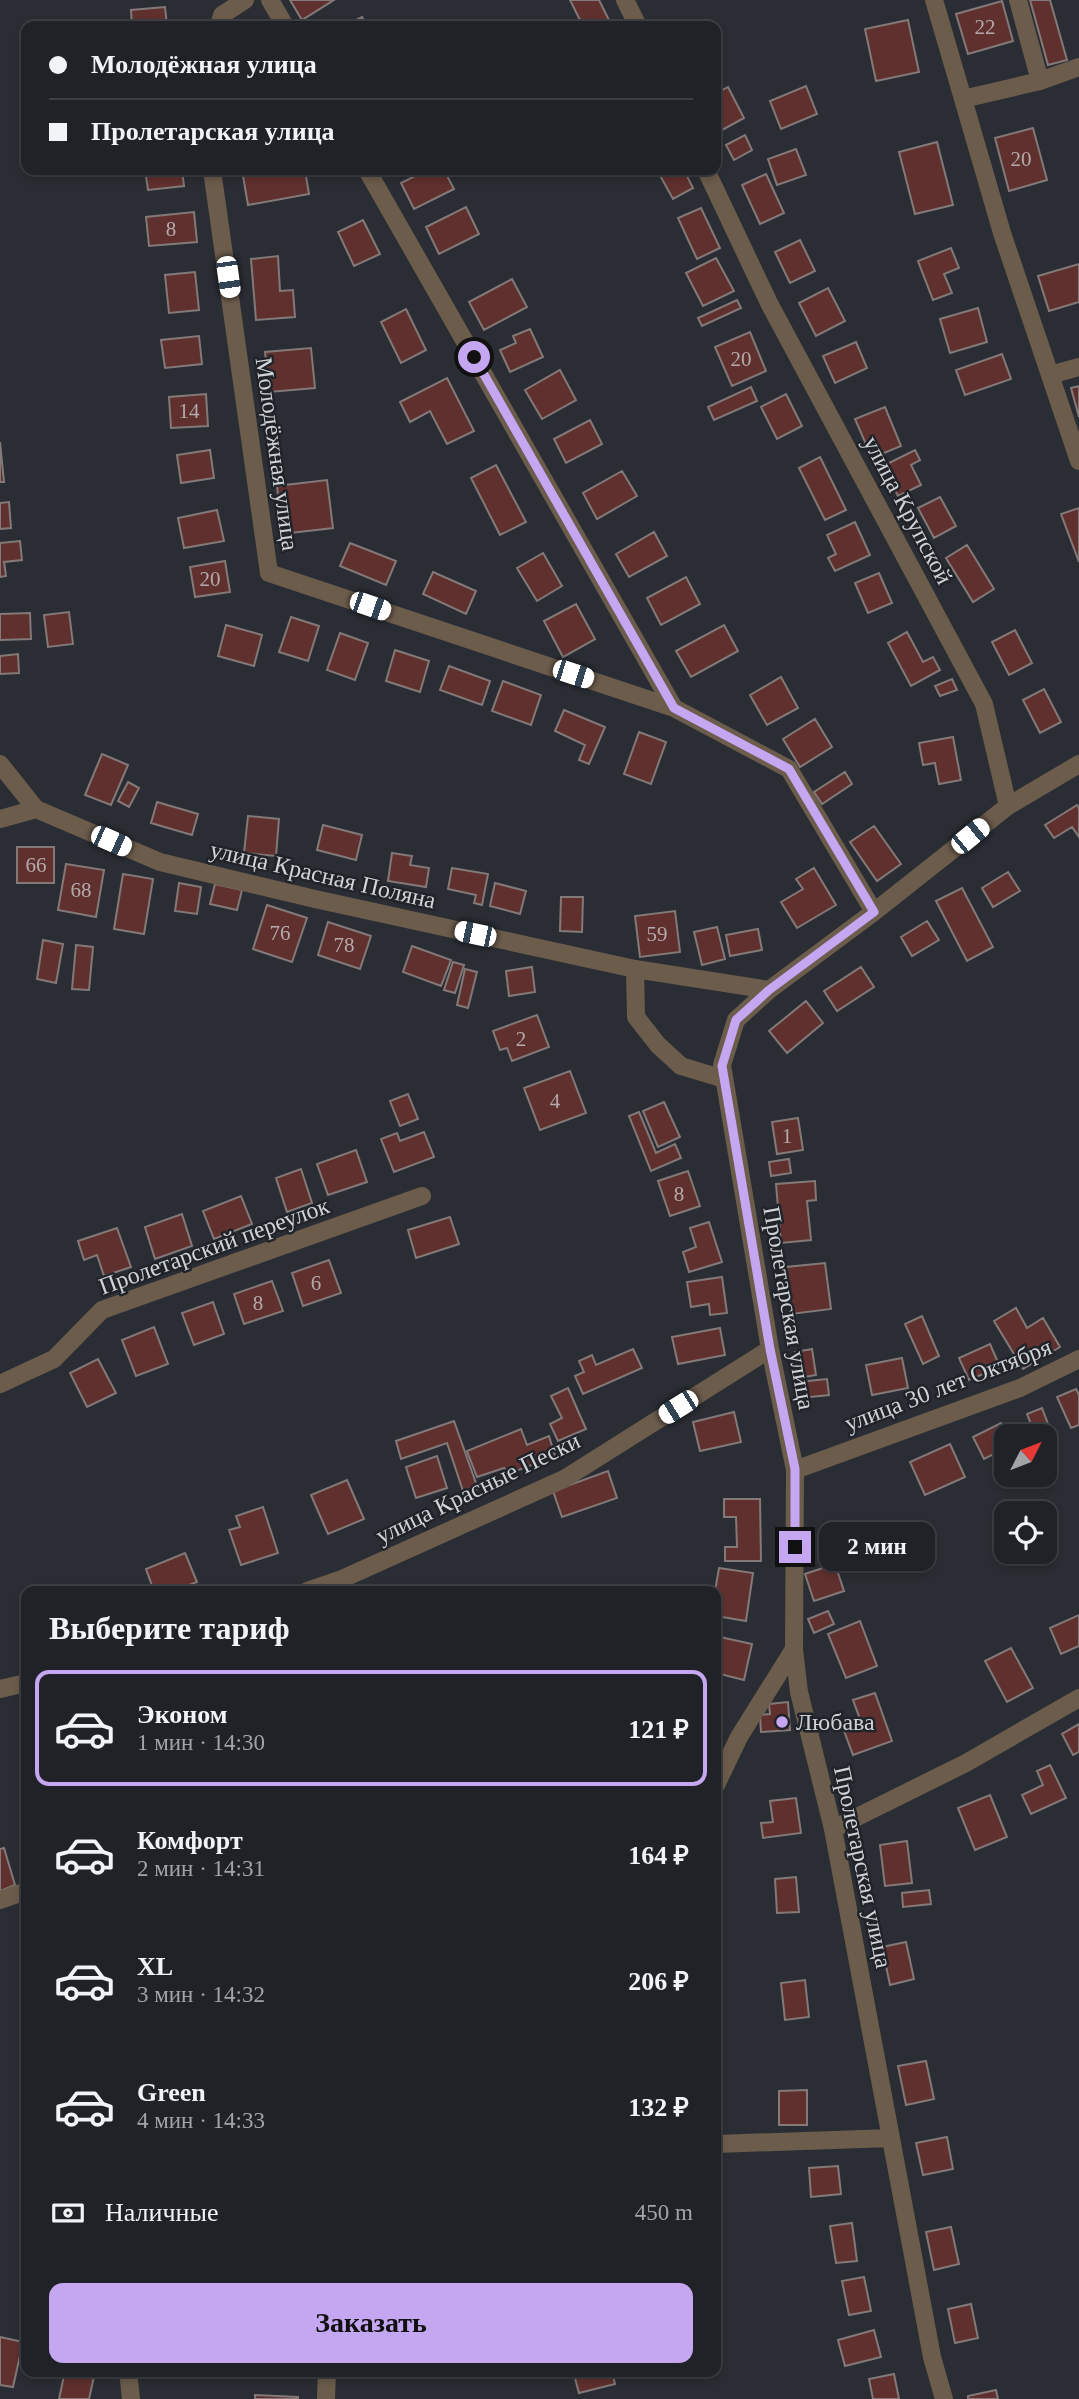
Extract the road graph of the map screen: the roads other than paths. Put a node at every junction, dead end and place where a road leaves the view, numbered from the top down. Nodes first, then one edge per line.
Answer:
1 (245, 0) edge
2 (270, 0) edge
3 (625, 0) edge
4 (934, 0) edge
5 (1018, 0) edge
6 (220, 21) edge
7 (282, 21) edge
8 (636, 21) edge
9 (1079, 67) edge
10 (1040, 80) junction
11 (964, 99) junction
12 (213, 175) edge
13 (370, 175) edge
14 (708, 175) edge
15 (1079, 367) edge
16 (1050, 375) junction
17 (1079, 461) edge
18 (674, 708) junction
19 (0, 764) edge
20 (1079, 764) edge
21 (1007, 806) junction
22 (36, 808) junction
23 (0, 819) edge
24 (874, 912) junction
25 (635, 969) junction
26 (769, 990) junction
27 (724, 1079) junction
28 (422, 1196) dead end
29 (770, 1349) junction
30 (1079, 1359) edge
31 (0, 1384) edge
32 (795, 1469) junction
33 (342, 1585) edge
34 (794, 1649) junction
35 (21, 1684) edge
36 (0, 1689) edge
37 (1079, 1698) edge
38 (721, 1775) edge
39 (833, 1829) junction
40 (21, 1893) edge
41 (0, 1900) edge
42 (891, 2138) junction
43 (721, 2144) edge
44 (129, 2377) edge
45 (327, 2377) edge
46 (131, 2399) edge
47 (326, 2399) edge
48 (944, 2399) edge

1 - 6 street
2 - 7 street
3 - 8 street
4 - 11 street
5 - 10 street
9 - 10 street
10 - 11 street
11 - 16 street
12 - 18 street, Молодёжная улица
13 - 18 street
14 - 21 street, улица Крупской
15 - 16 street
16 - 17 street
18 - 24 street, Молодёжная улица
19 - 22 street
20 - 21 street
21 - 24 street, Пролетарская улица
22 - 23 street
22 - 25 street, улица Красная Поляна
24 - 26 street, Пролетарская улица
25 - 26 street, улица Красная Поляна
25 - 27 street
26 - 27 street, Пролетарская улица
27 - 29 street, Пролетарская улица
28 - 31 street, Пролетарский переулок
29 - 32 street, Пролетарская улица
29 - 33 street, улица Красные Пески
30 - 32 street, улица 30 лет Октября
32 - 34 street, Пролетарская улица
34 - 38 street
34 - 39 street, Пролетарская улица
35 - 36 street
37 - 39 street
39 - 42 street, Пролетарская улица
40 - 41 street
42 - 43 street
42 - 48 street, Пролетарская улица
44 - 46 street
45 - 47 street

